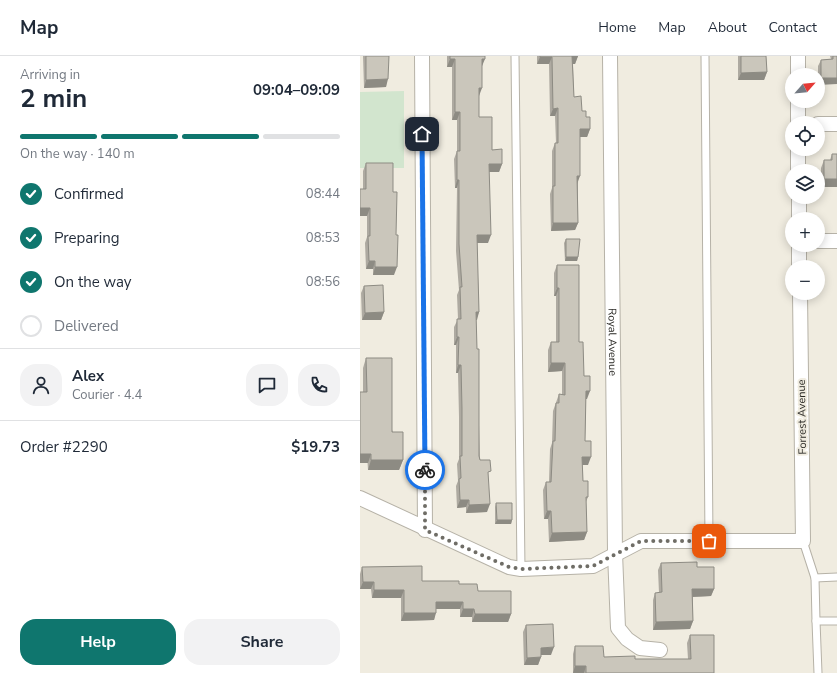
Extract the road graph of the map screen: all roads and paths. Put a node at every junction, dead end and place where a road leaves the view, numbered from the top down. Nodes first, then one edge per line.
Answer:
1 (422, 56) edge
2 (515, 56) edge
3 (610, 56) edge
4 (705, 56) edge
5 (798, 56) edge
6 (798, 68) edge
7 (825, 124) edge
8 (837, 124) edge
9 (825, 241) edge
10 (837, 241) edge
11 (800, 300) edge
12 (360, 498) edge
13 (425, 530) junction
14 (803, 540) junction
15 (709, 541) junction
16 (615, 553) junction
17 (521, 569) junction
18 (837, 577) edge
19 (816, 578) junction
20 (816, 621) junction
21 (837, 621) edge
22 (660, 650) dead end
23 (818, 673) edge

1 - 13 street
2 - 17 lane
3 - 16 street, Royal Avenue
4 - 15 lane
5 - 6 street
7 - 8 street
9 - 10 street
11 - 14 street, Forrest Avenue
12 - 13 street
13 - 17 street
14 - 15 street
14 - 19 lane
15 - 16 street
16 - 17 street
16 - 22 street, Royal Avenue
18 - 19 lane
19 - 20 lane
20 - 21 lane
20 - 23 lane

